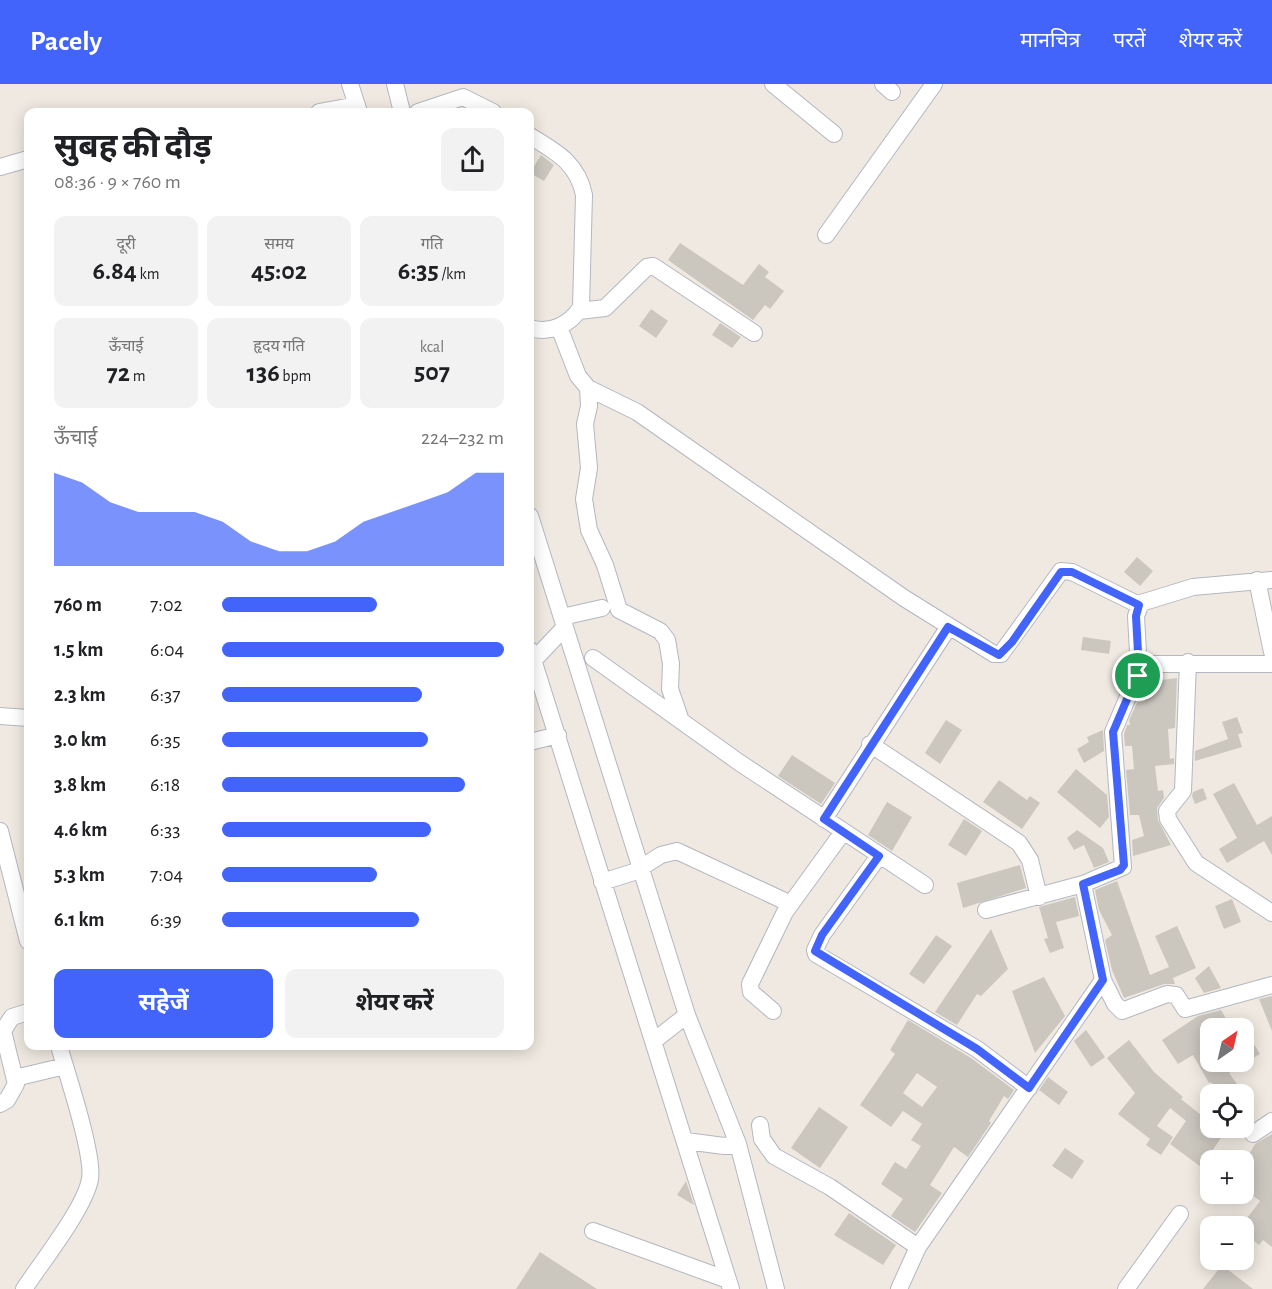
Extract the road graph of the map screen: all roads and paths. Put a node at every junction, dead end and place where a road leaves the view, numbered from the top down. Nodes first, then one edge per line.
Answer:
1 (351, 84) edge
2 (395, 84) edge
3 (773, 84) edge
4 (934, 84) edge
5 (358, 108) edge
6 (401, 108) edge
7 (430, 108) edge
8 (485, 108) edge
9 (834, 134) dead end
10 (534, 138) edge
11 (24, 160) edge
12 (0, 167) edge
13 (826, 235) dead end
14 (579, 310) junction
15 (559, 327) junction
16 (534, 329) edge
17 (754, 333) dead end
18 (588, 388) junction
19 (534, 529) edge
20 (1264, 580) edge
21 (613, 594) junction
22 (1139, 605) junction
23 (602, 608) junction
24 (619, 610) junction
25 (563, 622) junction
26 (948, 627) junction
27 (534, 652) edge
28 (1272, 652) edge
29 (593, 658) dead end
30 (1188, 662) junction
31 (534, 664) edge
32 (1140, 664) junction
33 (1272, 664) edge
34 (0, 716) edge
35 (24, 718) edge
36 (680, 718) junction
37 (558, 735) junction
38 (534, 741) edge
39 (870, 744) junction
40 (824, 819) junction
41 (0, 831) edge
42 (843, 832) junction
43 (879, 856) junction
44 (640, 869) junction
45 (602, 882) junction
46 (1083, 884) junction
47 (925, 885) dead end
48 (1039, 897) junction
49 (791, 904) junction
50 (986, 910) dead end
51 (1272, 913) edge
52 (24, 925) edge
53 (1103, 980) junction
54 (1272, 985) edge
55 (772, 1011) dead end
56 (24, 1013) edge
57 (687, 1015) junction
58 (655, 1040) junction
59 (60, 1050) edge
60 (65, 1065) junction
61 (15, 1078) junction
62 (1029, 1088) junction
63 (0, 1104) edge
64 (1272, 1121) edge
65 (759, 1125) dead end
66 (1254, 1133) edge
67 (686, 1141) junction
68 (738, 1144) junction
69 (1180, 1214) dead end
70 (593, 1231) dead end
71 (918, 1247) junction
72 (730, 1284) edge
73 (24, 1289) edge
74 (776, 1289) edge
75 (898, 1289) edge
76 (1126, 1289) edge

1 - 5 street
2 - 6 street
3 - 9 street
4 - 13 street
7 - 8 street
10 - 14 street
11 - 12 street
14 - 15 street
14 - 17 street
15 - 16 street
15 - 18 street
18 - 21 street
18 - 26 street
19 - 25 street
20 - 22 street
20 - 28 street
21 - 23 street
21 - 24 street
22 - 26 street
22 - 32 street
23 - 24 street
23 - 25 street
24 - 36 street
25 - 27 street
25 - 44 street
26 - 39 street
29 - 36 street
30 - 32 street
30 - 33 street
30 - 51 street
31 - 37 street
32 - 46 street
34 - 35 street
36 - 40 street
37 - 38 street
37 - 45 street
39 - 40 street
39 - 48 street
40 - 42 street
41 - 52 street
42 - 43 street
42 - 49 street
43 - 47 street
43 - 62 street
44 - 45 street
44 - 49 street
44 - 57 street
45 - 58 street
46 - 48 street
46 - 53 street
48 - 50 street
49 - 55 street
53 - 54 street
53 - 62 street
56 - 61 street
57 - 58 street
57 - 68 street
58 - 67 street
59 - 60 street
60 - 61 street
60 - 73 street
61 - 63 street
62 - 71 street
64 - 66 street
65 - 71 street
67 - 68 street
67 - 72 street
68 - 74 street
69 - 76 street
70 - 72 street
71 - 75 street

